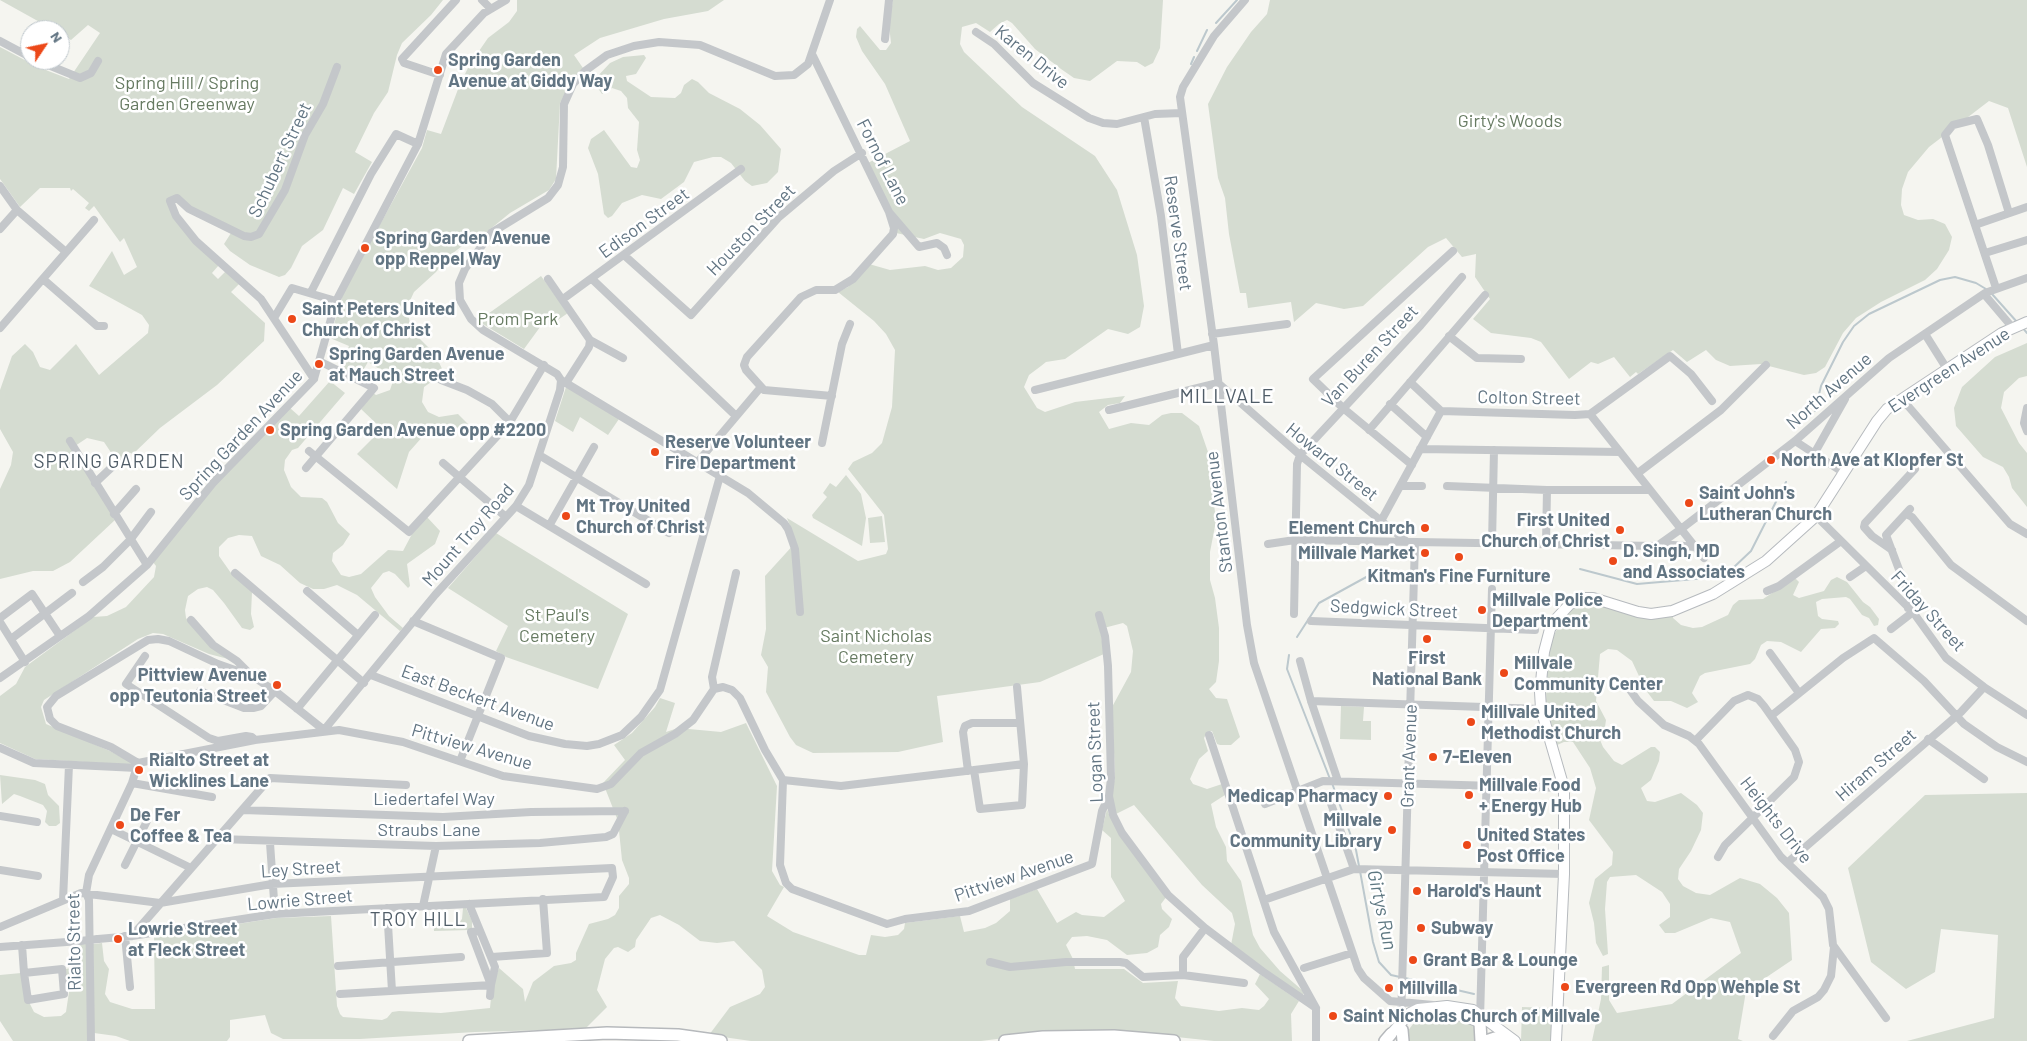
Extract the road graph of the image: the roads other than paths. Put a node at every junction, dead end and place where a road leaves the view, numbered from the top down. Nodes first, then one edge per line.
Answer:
1 (456, 0) edge
2 (482, 0) edge
3 (506, 0) edge
4 (830, 0) edge
5 (889, 0) edge
6 (1244, 0) edge
7 (490, 8) junction
8 (976, 32) dead end
9 (885, 39) dead end
10 (0, 41) edge
11 (20, 52) edge
12 (812, 54) junction
13 (98, 61) dead end
14 (338, 67) dead end
15 (60, 70) edge
16 (440, 75) junction
17 (1182, 113) junction
18 (1144, 117) junction
19 (418, 144) junction
20 (862, 153) junction
21 (742, 169) dead end
22 (0, 186) edge
23 (2027, 207) edge
24 (17, 210) junction
25 (889, 212) junction
26 (2009, 213) junction
27 (94, 220) dead end
28 (1975, 225) junction
29 (0, 229) edge
30 (2027, 240) edge
31 (1453, 250) dead end
32 (66, 252) junction
33 (1984, 253) junction
34 (947, 255) dead end
35 (625, 256) junction
36 (1462, 277) dead end
37 (2027, 278) edge
38 (43, 279) junction
39 (548, 279) dead end
40 (592, 280) junction
41 (1994, 289) junction
42 (311, 292) junction
43 (1985, 294) junction
44 (1485, 295) dead end
45 (563, 299) junction
46 (336, 301) junction
47 (274, 318) junction
48 (850, 324) dead end
49 (1286, 324) dead end
50 (2019, 325) edge
51 (104, 326) dead end
52 (0, 328) edge
53 (1212, 334) junction
54 (1925, 334) junction
55 (1449, 336) junction
56 (590, 340) junction
57 (1214, 345) junction
58 (1178, 354) junction
59 (623, 358) dead end
60 (319, 361) junction
61 (1517, 362) dead end
62 (1766, 365) dead end
63 (544, 366) junction
64 (1947, 369) junction
65 (314, 379) junction
66 (441, 380) dead end
67 (563, 382) junction
68 (1410, 382) junction
69 (1218, 383) junction
70 (760, 387) junction
71 (1035, 390) dead end
72 (1848, 394) junction
73 (832, 396) junction
74 (1902, 399) junction
75 (1712, 402) dead end
76 (1390, 404) junction
77 (1343, 408) junction
78 (2027, 408) edge
79 (1109, 410) dead end
80 (1442, 411) junction
81 (1590, 414) junction
82 (736, 415) junction
83 (510, 422) junction
84 (1369, 430) junction
85 (2027, 431) edge
86 (1427, 437) junction
87 (70, 441) dead end
88 (1795, 441) junction
89 (822, 443) dead end
90 (594, 447) dead end
91 (1420, 449) junction
92 (1494, 450) junction
93 (1620, 452) junction
94 (312, 454) junction
95 (1814, 454) junction
96 (540, 455) junction
97 (1300, 455) junction
98 (443, 463) dead end
99 (696, 464) junction
100 (1412, 465) junction
101 (112, 467) dead end
102 (306, 468) dead end
103 (1915, 469) dead end
104 (1844, 473) junction
105 (1638, 474) junction
106 (458, 476) junction
107 (720, 476) junction
108 (577, 478) junction
109 (95, 483) junction
110 (1401, 486) junction
111 (1422, 486) dead end
112 (1447, 486) dead end
113 (1492, 488) junction
114 (136, 489) dead end
115 (1547, 490) junction
116 (1650, 490) junction
117 (516, 506) junction
118 (151, 512) dead end
119 (114, 514) junction
120 (1816, 516) junction
121 (506, 518) junction
122 (1382, 521) junction
123 (549, 526) junction
124 (1681, 530) junction
125 (669, 533) dead end
126 (2027, 534) edge
127 (130, 540) junction
128 (1295, 540) junction
129 (1841, 541) junction
130 (1411, 542) junction
131 (1492, 543) junction
132 (1268, 544) dead end
133 (1546, 544) junction
134 (1662, 544) junction
135 (1695, 547) junction
136 (1892, 550) junction
137 (1704, 558) dead end
138 (147, 565) junction
139 (1866, 566) junction
140 (235, 573) dead end
141 (736, 573) dead end
142 (1850, 577) dead end
143 (83, 582) dead end
144 (646, 584) dead end
145 (1492, 589) dead end
146 (1767, 591) dead end
147 (307, 592) dead end
148 (72, 593) dead end
149 (1910, 610) junction
150 (800, 612) dead end
151 (45, 613) junction
152 (1294, 614) dead end
153 (375, 615) dead end
154 (1099, 615) dead end
155 (0, 620) edge
156 (191, 620) dead end
157 (413, 621) junction
158 (1311, 621) dead end
159 (2027, 622) edge
160 (1412, 625) junction
161 (1491, 629) junction
162 (1891, 629) dead end
163 (1535, 630) dead end
164 (60, 636) junction
165 (358, 636) junction
166 (11, 639) junction
167 (1770, 653) dead end
168 (145, 656) dead end
169 (336, 659) junction
170 (1300, 661) dead end
171 (25, 662) junction
172 (371, 675) junction
173 (252, 676) junction
174 (0, 678) edge
175 (364, 683) junction
176 (1628, 686) dead end
177 (1017, 687) dead end
178 (1984, 687) junction
179 (714, 689) junction
180 (275, 690) junction
181 (200, 691) dead end
182 (1799, 693) junction
183 (1311, 701) junction
184 (1410, 704) junction
185 (1488, 707) junction
186 (297, 709) junction
187 (1541, 709) junction
188 (2027, 715) edge
189 (1771, 716) junction
190 (1955, 717) junction
191 (478, 718) junction
192 (1020, 723) junction
193 (324, 730) junction
194 (1209, 735) dead end
195 (1928, 739) junction
196 (255, 740) junction
197 (1696, 740) junction
198 (0, 748) edge
199 (460, 761) junction
200 (2027, 762) edge
201 (1024, 764) junction
202 (69, 765) junction
203 (138, 766) junction
204 (971, 770) junction
205 (1984, 778) dead end
206 (783, 780) junction
207 (1334, 781) junction
208 (1408, 782) junction
209 (132, 783) junction
210 (406, 785) dead end
211 (1486, 785) junction
212 (1564, 788) junction
213 (1298, 793) junction
214 (1109, 796) junction
215 (212, 797) dead end
216 (1329, 798) dead end
217 (1265, 804) dead end
218 (243, 810) junction
219 (625, 811) joint
220 (0, 816) edge
221 (1753, 817) junction
222 (147, 821) dead end
223 (37, 822) dead end
224 (111, 829) junction
225 (219, 840) junction
226 (136, 842) junction
227 (270, 842) junction
228 (436, 846) junction
229 (1718, 857) dead end
230 (1787, 863) junction
231 (125, 865) dead end
232 (191, 868) junction
233 (1355, 868) junction
234 (1405, 869) junction
235 (0, 870) edge
236 (1483, 872) junction
237 (1564, 874) junction
238 (38, 876) dead end
239 (428, 876) junction
240 (1326, 879) junction
241 (272, 884) junction
242 (86, 893) junction
243 (604, 897) joint
244 (543, 899) junction
245 (63, 900) junction
246 (1264, 900) junction
247 (160, 903) junction
248 (469, 904) junction
249 (423, 906) junction
250 (388, 908) junction
251 (275, 914) junction
252 (0, 927) edge
253 (1205, 928) junction
254 (480, 932) junction
255 (129, 936) junction
256 (22, 945) junction
257 (1834, 945) junction
258 (0, 947) edge
259 (1352, 953) junction
260 (461, 957) dead end
261 (492, 957) junction
262 (390, 962) junction
263 (990, 962) dead end
264 (338, 966) dead end
265 (1304, 968) dead end
266 (24, 973) junction
267 (1183, 975) junction
268 (1244, 983) dead end
269 (491, 985) junction
270 (130, 987) dead end
271 (392, 991) junction
272 (340, 994) dead end
273 (490, 996) dead end
274 (1401, 1002) junction
275 (1435, 1005) junction
276 (1316, 1008) junction
277 (1886, 1018) dead end
278 (1480, 1019) junction
279 (1396, 1035) edge
280 (1773, 1036) dead end
281 (1504, 1040) edge
282 (91, 1041) edge
283 (469, 1041) edge
284 (576, 1041) edge
285 (658, 1041) edge
286 (721, 1041) edge
287 (1005, 1041) edge
288 (1174, 1041) edge
289 (1316, 1041) edge
290 (1377, 1041) edge
291 (1480, 1041) edge
292 (1486, 1041) edge
293 (1515, 1041) edge
294 (1556, 1041) edge

1 - 16 street
2 - 7 street
3 - 7 street, Spring Garden Avenue
4 - 12 street
5 - 9 street
6 - 17 street, Stanton Avenue
7 - 16 street, Spring Garden Avenue
8 - 18 street, Karen Drive
10 - 11 street
12 - 20 street, Fornof Lane
12 - 63 street
13 - 15 street
14 - 47 street, Schubert Street
16 - 19 street, Spring Garden Avenue
17 - 18 street, Karen Drive
17 - 53 street, Stanton Avenue
18 - 58 street, Reserve Street
19 - 42 street
19 - 46 street, Spring Garden Avenue
20 - 25 street, Fornof Lane
20 - 35 street, Houston Street
21 - 35 street, Edison Street
22 - 24 street
23 - 26 street
24 - 29 street
24 - 32 street
25 - 34 street, Fornof Lane
25 - 70 street
26 - 28 street
26 - 28 street
27 - 32 street
28 - 33 street
30 - 33 street
31 - 77 street
32 - 38 street
33 - 41 street
35 - 40 street, Edison Street
36 - 77 street, Van Buren Street
37 - 41 street, North Avenue
38 - 51 street
38 - 52 street
39 - 45 street
40 - 45 street, Edison Street
40 - 82 street
41 - 43 street, North Avenue
42 - 46 street
42 - 47 street
43 - 50 street
43 - 54 street, North Avenue
44 - 55 street
45 - 56 street
46 - 60 street, Spring Garden Avenue
47 - 65 street, Schubert Street
48 - 73 street
49 - 53 street
50 - 64 main road, Evergreen Avenue
53 - 57 street, Stanton Avenue
54 - 64 street
54 - 72 street, North Avenue
55 - 61 street
55 - 68 street
56 - 59 street
56 - 67 street
57 - 58 street
57 - 69 street, Stanton Avenue
58 - 71 street
60 - 65 street, Spring Garden Avenue
60 - 94 street
62 - 105 street
63 - 67 street
63 - 83 street
64 - 74 main road, Evergreen Avenue
65 - 138 street, Spring Garden Avenue
66 - 83 street
67 - 96 street, Mount Troy Road
67 - 99 street
68 - 76 street
68 - 80 street
69 - 79 street
69 - 97 street, Howard Street
69 - 213 street, Stanton Avenue
70 - 73 street
70 - 82 street
72 - 88 street, North Avenue
72 - 95 street
73 - 89 street
74 - 104 main road, Evergreen Avenue
74 - 126 street
75 - 81 street, Colton Street
76 - 84 street
76 - 86 street
77 - 84 street
77 - 97 street, Van Buren Street
78 - 85 street
80 - 81 street, Colton Street
80 - 86 street
81 - 93 street
82 - 99 street
83 - 106 street
84 - 100 street
86 - 91 street
87 - 109 street
88 - 95 street
88 - 124 street, North Avenue
90 - 108 street
91 - 92 street
91 - 100 street
92 - 93 street
92 - 113 street
93 - 105 street
94 - 102 street
94 - 106 street
95 - 104 street
96 - 108 street
96 - 117 street, Mount Troy Road
97 - 122 street, Howard Street
97 - 128 street
98 - 106 street
99 - 107 street
100 - 110 street
101 - 109 street
103 - 136 street
104 - 120 main road, Evergreen Avenue
105 - 116 street
106 - 121 street
107 - 150 street
107 - 191 street, East Beckert Avenue
108 - 123 street
108 - 125 street
109 - 119 street
110 - 111 street
110 - 122 street
112 - 113 street
113 - 115 street
113 - 131 street
114 - 119 street
115 - 116 street
115 - 133 street
116 - 124 street
117 - 121 street, Mount Troy Road
117 - 123 street
118 - 127 street
119 - 127 street
120 - 129 street, Friday Street
120 - 187 main road, Evergreen Avenue
121 - 157 street, Mount Troy Road
122 - 130 street, Howard Street
123 - 144 street
124 - 134 street, North Avenue
124 - 135 street
127 - 138 street
127 - 143 street
128 - 130 street
128 - 132 street
128 - 152 street
129 - 139 street, Friday Street
129 - 146 street
130 - 131 street
130 - 160 street, Grant Avenue
131 - 133 street
133 - 134 street
134 - 135 street
135 - 137 street
136 - 149 street
136 - 159 street
138 - 164 street, Spring Garden Avenue
139 - 142 street
139 - 149 street, Friday Street
140 - 169 street
141 - 179 street
145 - 161 street
147 - 165 street
148 - 151 street
149 - 162 street
149 - 178 street, Friday Street
151 - 155 street
151 - 164 street
151 - 166 street
153 - 165 street
154 - 214 street, Logan Street
155 - 166 street
156 - 173 street
157 - 172 street, Mount Troy Road
157 - 191 street
158 - 160 street, Sedgwick Street
160 - 161 street, Sedgwick Street
160 - 184 street, Grant Avenue
161 - 163 street, Sedgwick Street
161 - 185 street
164 - 171 street, Spring Garden Avenue
165 - 169 street
166 - 171 street
167 - 182 street
168 - 196 street
169 - 175 street
169 - 186 street
170 - 183 street
171 - 174 street, Spring Garden Avenue
172 - 175 street, Mount Troy Road
172 - 191 street, East Beckert Avenue
173 - 180 street
173 - 203 street
175 - 193 street, Mount Troy Road
176 - 197 street, Heights Drive
177 - 192 street
178 - 188 street, Friday Street
178 - 190 street, Hiram Street
179 - 199 street, Pittview Avenue
179 - 206 street
180 - 181 street
180 - 186 street
182 - 189 street
182 - 190 street
183 - 184 street
183 - 207 street
184 - 185 street
184 - 208 street, Grant Avenue
185 - 187 street
185 - 211 street
186 - 193 street
187 - 212 main road, Evergreen Avenue
189 - 197 street
189 - 221 street
190 - 195 street, Hiram Street
190 - 200 street
191 - 199 street
192 - 201 street
192 - 204 street
193 - 196 street
193 - 199 street, Pittview Avenue
194 - 246 street
195 - 205 street
195 - 230 street, Hiram Street
196 - 203 street
197 - 221 street, Heights Drive
198 - 202 street
201 - 204 street
201 - 204 street
202 - 203 street
202 - 245 street
203 - 209 street, Rialto Street
204 - 206 street
206 - 214 street, Pittview Avenue
207 - 208 street
207 - 213 street
208 - 211 street
208 - 234 street, Grant Avenue
209 - 215 street
209 - 224 street, Rialto Street
210 - 218 street
211 - 212 street
211 - 236 street
212 - 237 main road, Evergreen Avenue
213 - 217 street
213 - 240 street, Stanton Avenue
214 - 253 street, Logan Street
216 - 233 street
218 - 219 street, Liedertafel Way
218 - 225 street
219 - 228 street, Straubs Lane
220 - 223 street
221 - 229 street
221 - 230 street, Heights Drive
222 - 226 street
224 - 226 street
224 - 242 street, Rialto Street
225 - 227 street, Straubs Lane
225 - 232 street
226 - 231 street
226 - 232 street
227 - 228 street, Straubs Lane
227 - 241 street
228 - 239 street
230 - 257 street, Heights Drive
232 - 247 street
233 - 234 street
233 - 240 street
234 - 236 street
234 - 274 street, Grant Avenue
235 - 238 street
236 - 237 street
236 - 278 street
237 - 294 main road, Evergreen Avenue
239 - 241 street, Ley Street
239 - 243 street, Ley Street
239 - 249 street
240 - 246 street
240 - 259 street, Stanton Avenue
241 - 247 street, Ley Street
241 - 251 street
242 - 245 street, Ley Street
242 - 247 street, Ley Street
242 - 282 street, Rialto Street
243 - 244 street, Lowrie Street
244 - 248 street, Lowrie Street
244 - 261 street
245 - 252 street, Ley Street
246 - 276 street
247 - 255 street
248 - 249 street, Lowrie Street
248 - 254 street
249 - 250 street, Lowrie Street
250 - 251 street, Lowrie Street
250 - 262 street
251 - 255 street, Lowrie Street
253 - 267 street
253 - 276 street, Logan Street
254 - 261 street
254 - 269 street
255 - 256 street, Lowrie Street, bridge
255 - 270 street
256 - 258 street, Lowrie Street
256 - 266 street
257 - 277 street, Heights Drive
257 - 280 street
259 - 265 street
259 - 274 street, Stanton Avenue
260 - 262 street
261 - 269 street
262 - 264 street
262 - 271 street
263 - 267 street
266 - 266 street
267 - 268 street
269 - 271 street
269 - 273 street
271 - 272 street
274 - 275 street
274 - 279 street, Grant Avenue
275 - 278 main road
275 - 279 main road
276 - 289 street
278 - 279 main road
278 - 281 main road
278 - 291 highway
278 - 293 main road
279 - 290 street
281 - 292 highway
283 - 286 highway
284 - 285 highway
287 - 288 highway

